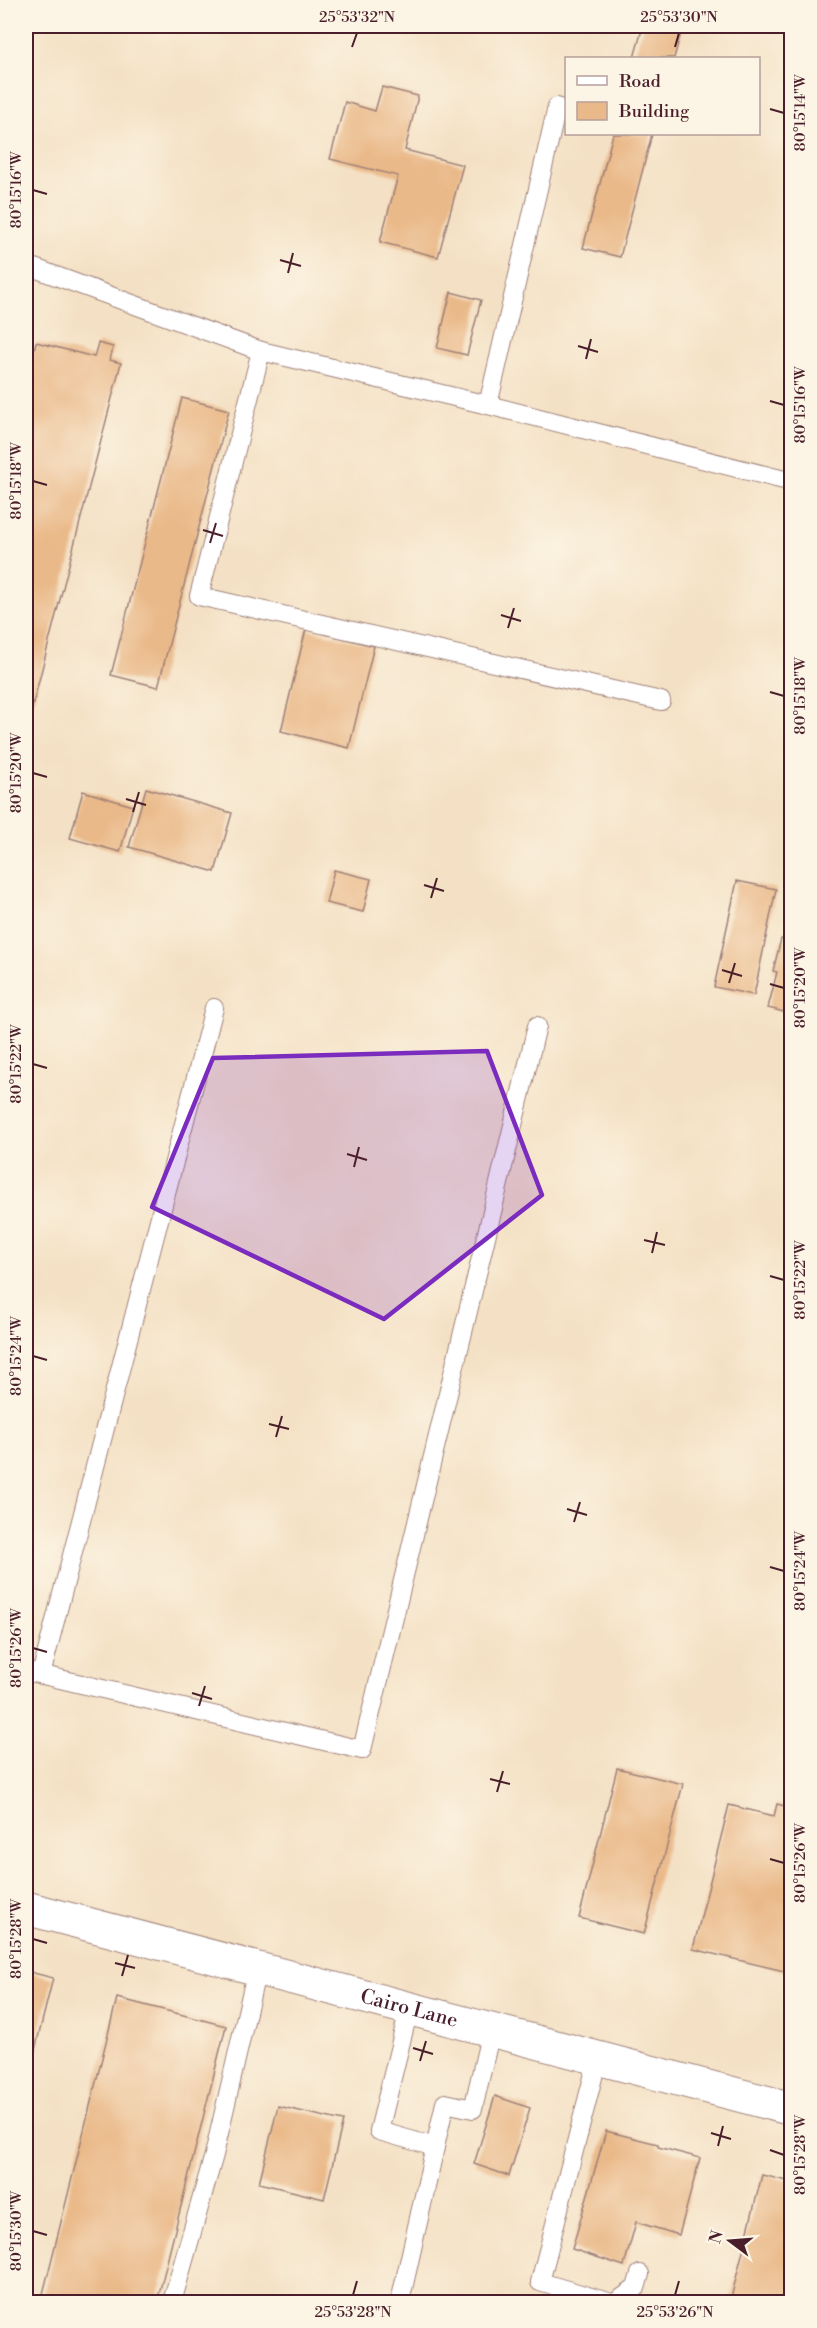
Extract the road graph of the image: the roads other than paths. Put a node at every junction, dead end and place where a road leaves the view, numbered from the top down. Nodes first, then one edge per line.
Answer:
1 (557, 106) dead end
2 (26, 265) edge
3 (261, 351) junction
4 (488, 405) junction
5 (792, 482) edge
6 (661, 701) dead end
7 (214, 1008) dead end
8 (537, 1026) dead end
9 (33, 1673) edge
10 (26, 1908) edge
11 (256, 1969) junction
12 (409, 2009) junction
13 (491, 2031) junction
14 (598, 2058) junction
15 (792, 2109) edge
16 (435, 2147) junction
17 (640, 2274) dead end
18 (172, 2302) edge
19 (400, 2302) edge
20 (608, 2302) edge
21 (616, 2302) edge

1 - 4 lane
2 - 3 lane
3 - 4 lane
3 - 6 lane
4 - 5 lane
7 - 9 lane
8 - 9 lane
10 - 11 street, Cairo Lane
11 - 12 street, Cairo Lane
11 - 18 lane
12 - 13 street, Cairo Lane
12 - 16 lane
13 - 14 street, Cairo Lane
13 - 16 lane
14 - 15 street, Cairo Lane
14 - 20 lane
16 - 19 lane
17 - 21 lane

